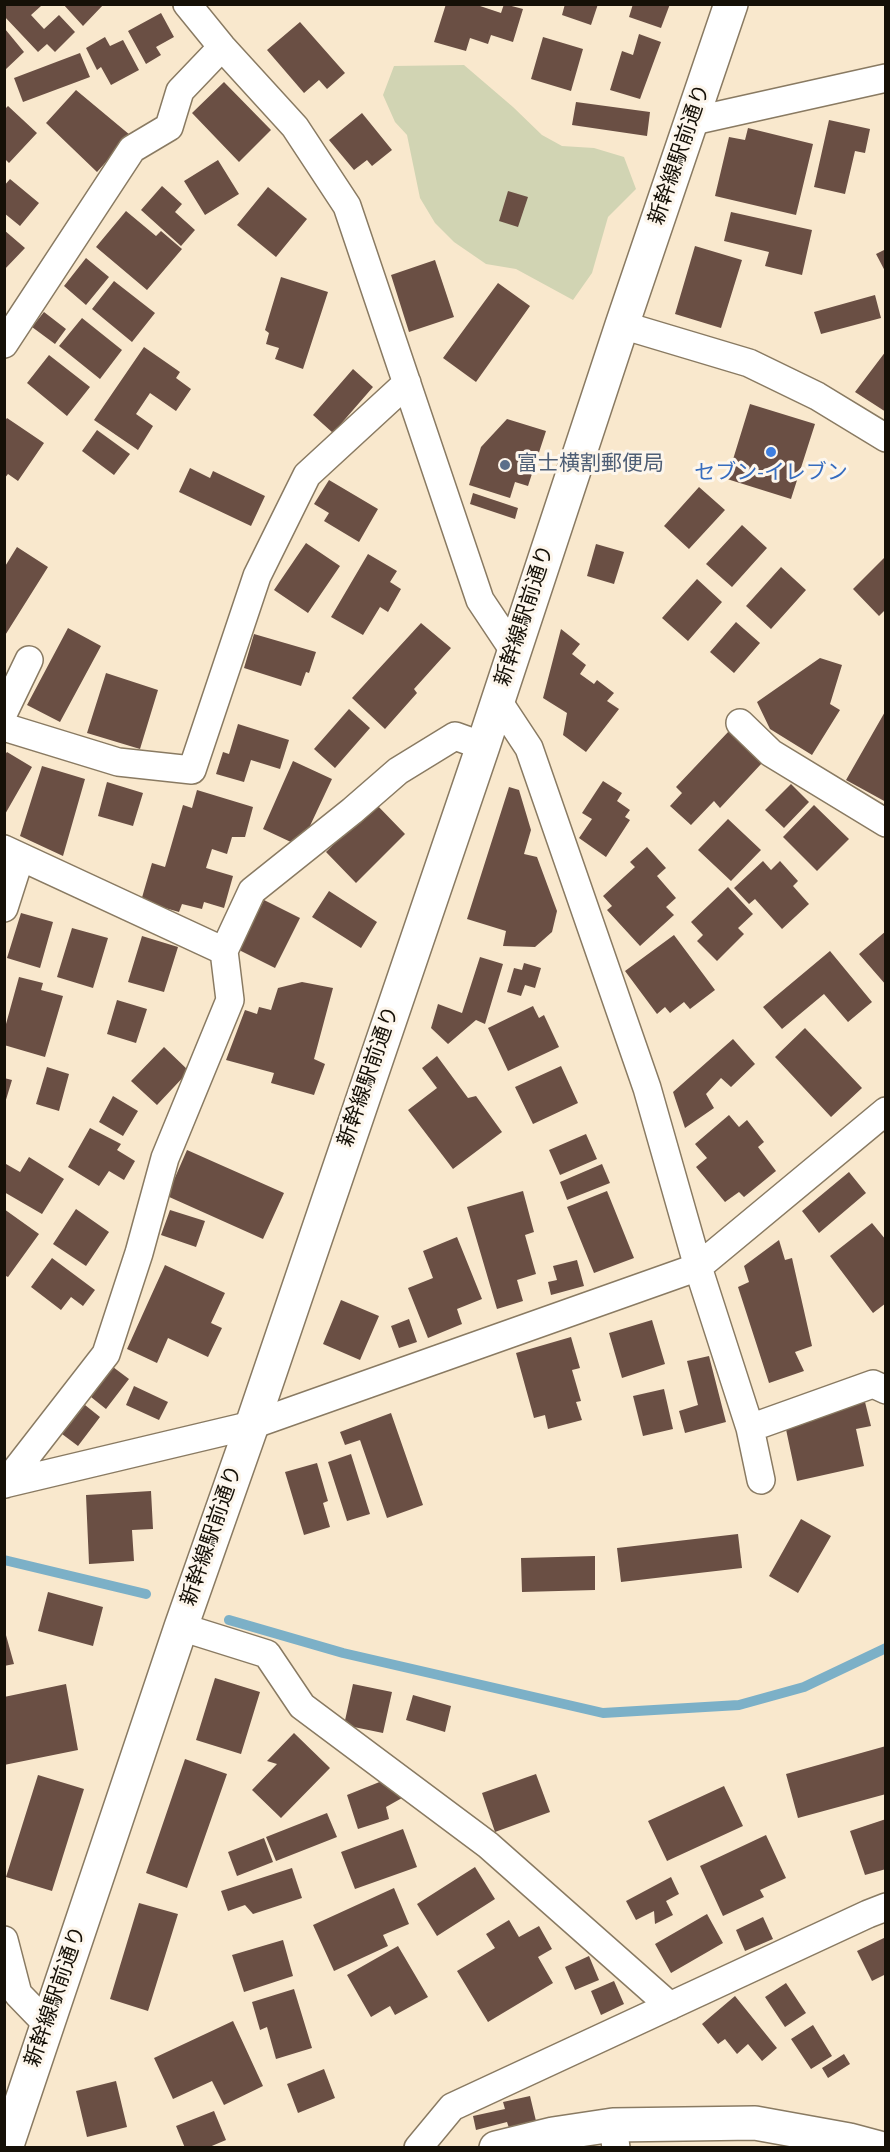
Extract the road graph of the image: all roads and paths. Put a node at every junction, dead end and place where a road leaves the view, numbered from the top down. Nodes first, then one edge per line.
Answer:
1 (187, 4) edge
2 (731, 4) edge
3 (222, 47) junction
4 (885, 78) edge
5 (693, 122) junction
6 (622, 325) junction
7 (9, 326) edge
8 (406, 383) junction
9 (885, 438) edge
10 (514, 651) junction
11 (29, 660) dead end
12 (498, 701) junction
13 (4, 712) edge
14 (740, 723) dead end
15 (4, 727) edge
16 (483, 746) junction
17 (885, 823) edge
18 (12, 854) edge
19 (4, 908) edge
20 (224, 951) junction
21 (885, 1111) edge
22 (698, 1267) junction
23 (885, 1390) edge
24 (252, 1425) junction
25 (750, 1428) junction
26 (761, 1480) dead end
27 (5, 1484) edge
28 (181, 1627) junction
29 (885, 1908) edge
30 (4, 1940) edge
31 (670, 2006) junction
32 (48, 2025) junction
33 (615, 2136) edge
34 (6, 2148) edge
35 (418, 2148) edge
36 (496, 2148) edge
37 (879, 2148) edge

1 - 3 street
2 - 5 street, 新幹線駅前通り
3 - 7 street
3 - 8 street
4 - 5 street
5 - 6 street, 新幹線駅前通り
6 - 9 street
6 - 10 street, 新幹線駅前通り
8 - 10 street
8 - 15 street
10 - 12 street, 新幹線駅前通り
11 - 13 street
12 - 16 street, 新幹線駅前通り
12 - 22 street
14 - 17 street
16 - 20 street
16 - 24 street, 新幹線駅前通り
18 - 19 street
18 - 20 street
20 - 27 street
21 - 22 street
22 - 24 street
22 - 25 street
23 - 25 street
24 - 27 street
24 - 28 street, 新幹線駅前通り
25 - 26 street
28 - 31 street
28 - 32 street, 新幹線駅前通り
29 - 31 street
30 - 32 street
31 - 35 street
32 - 34 street, 新幹線駅前通り
33 - 36 street
33 - 37 street

